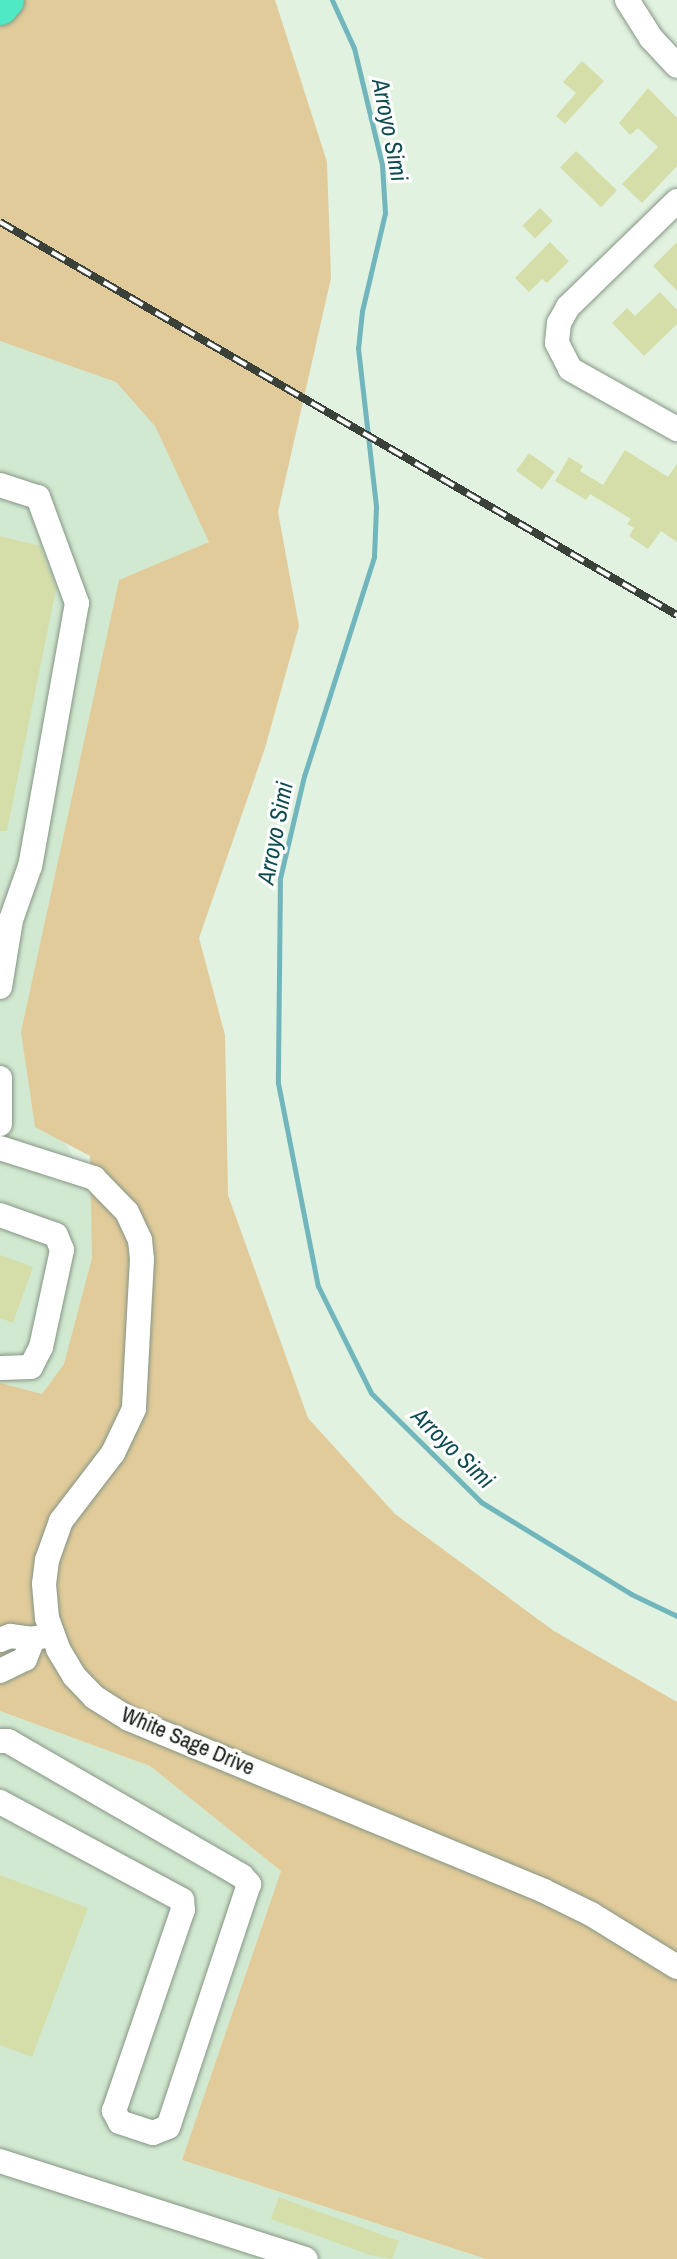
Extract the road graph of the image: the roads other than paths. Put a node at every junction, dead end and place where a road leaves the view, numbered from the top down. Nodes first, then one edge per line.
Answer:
1 (6, 0) edge
2 (627, 0) edge
3 (0, 7) edge
4 (677, 66) edge
5 (677, 201) edge
6 (677, 429) edge
7 (0, 485) edge
8 (11, 895) edge
9 (0, 987) edge
10 (0, 1078) edge
11 (0, 1124) edge
12 (0, 1148) edge
13 (0, 1215) edge
14 (0, 1368) edge
15 (42, 1637) junction
16 (0, 1640) edge
17 (0, 1671) edge
18 (0, 1741) edge
19 (0, 1802) edge
20 (677, 1967) edge
21 (0, 2161) edge
22 (306, 2259) edge

1 - 3 highway
2 - 4 street
5 - 6 street
7 - 8 street
8 - 9 street
10 - 11 street
12 - 15 street, White Sage Drive
13 - 14 street
15 - 16 street
15 - 17 street
15 - 20 street, White Sage Drive
18 - 19 street
21 - 22 street

